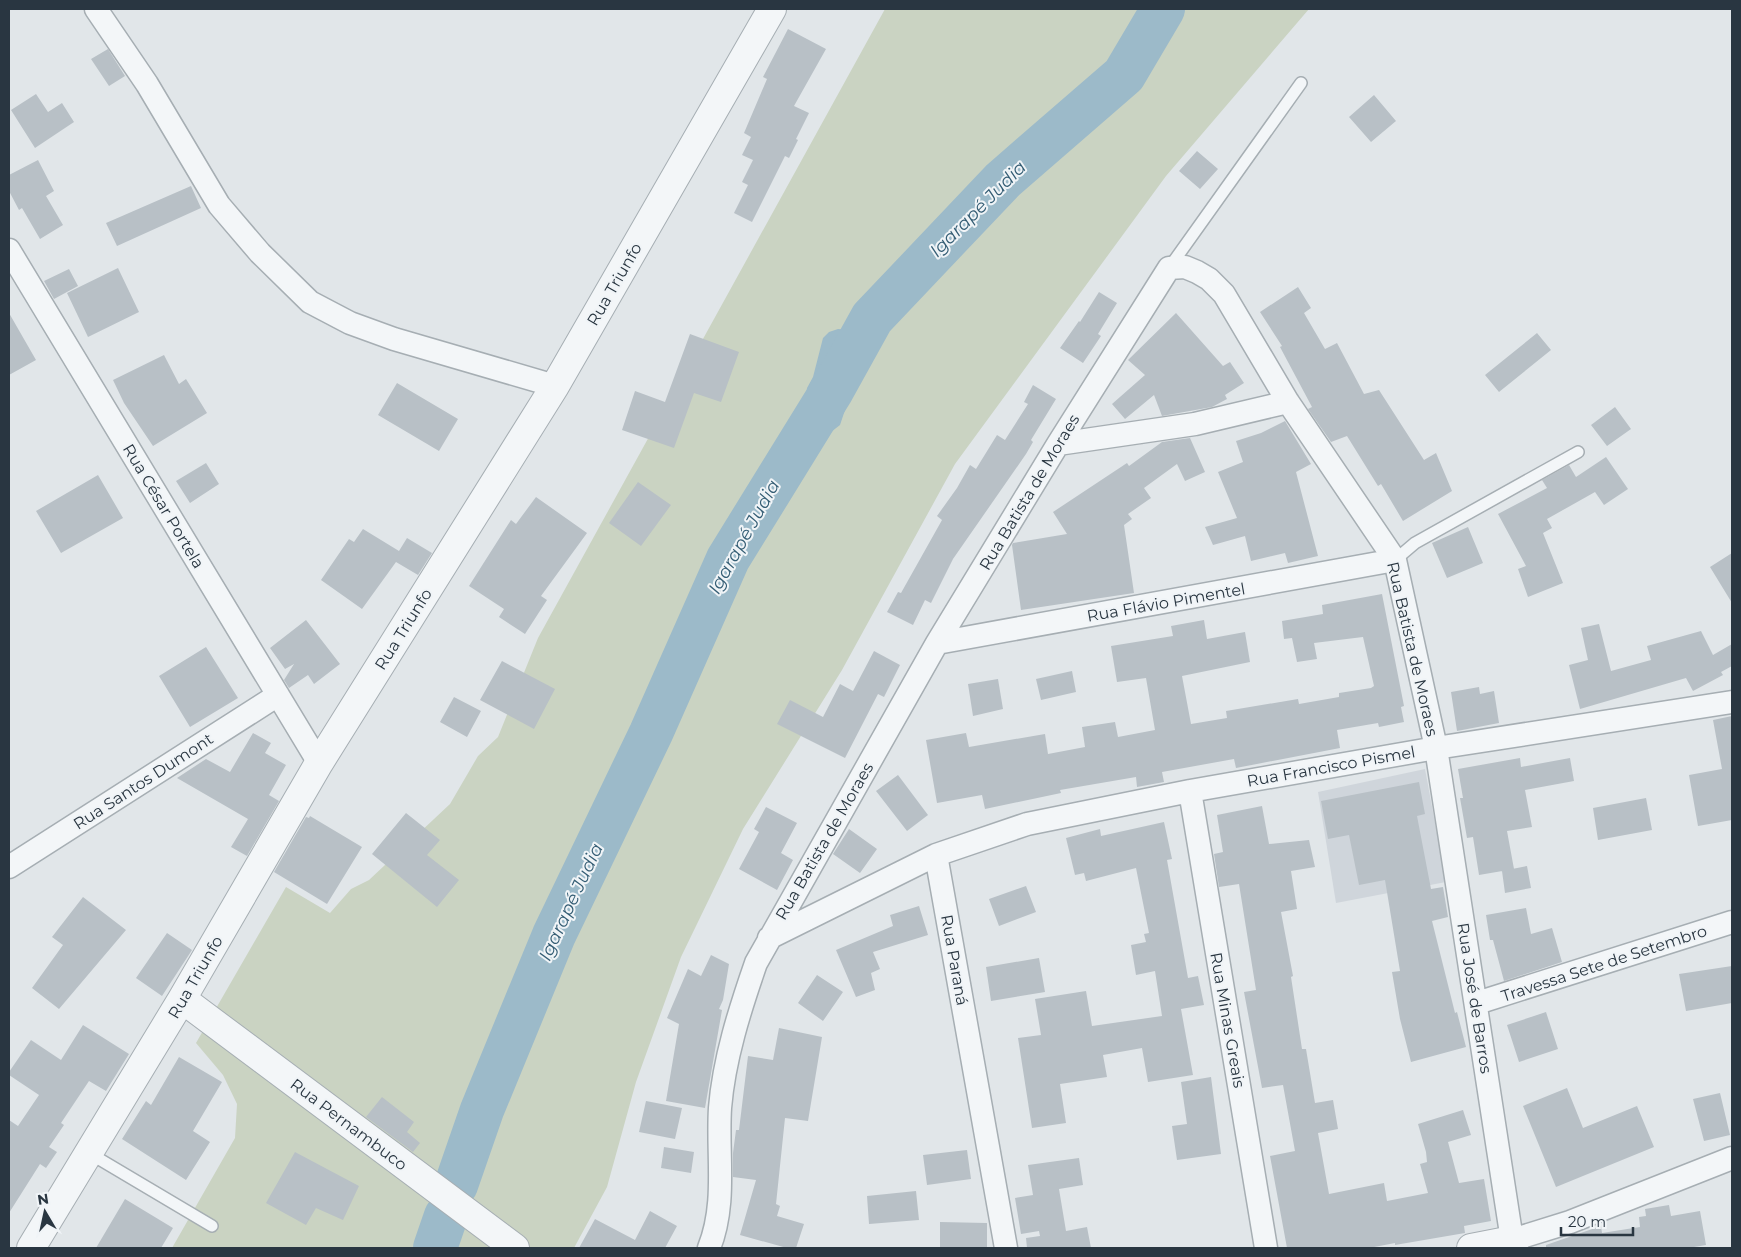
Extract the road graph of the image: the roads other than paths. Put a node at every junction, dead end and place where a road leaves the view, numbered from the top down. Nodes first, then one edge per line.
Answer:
1 (96, 9) edge
2 (772, 9) edge
3 (1301, 83) dead end
4 (9, 250) edge
5 (1169, 268) junction
6 (556, 386) junction
7 (1288, 402) junction
8 (1058, 444) junction
9 (1578, 452) dead end
10 (1395, 560) junction
11 (937, 643) junction
12 (278, 695) junction
13 (1732, 702) edge
14 (1436, 748) junction
15 (319, 763) junction
16 (1190, 791) junction
17 (936, 855) junction
18 (9, 867) edge
19 (1732, 922) edge
20 (769, 938) junction
21 (182, 1000) junction
22 (1477, 1003) junction
23 (89, 1153) junction
24 (1732, 1158) edge
25 (212, 1226) dead end
26 (1513, 1244) edge
27 (31, 1248) edge
28 (515, 1248) edge
29 (709, 1248) edge
30 (1006, 1248) edge
31 (1266, 1248) edge
32 (1471, 1248) edge

1 - 6 street
2 - 6 street, Rua Triunfo
3 - 5 lane
4 - 12 street, Rua César Portela
5 - 7 street, Rua Batista de Moraes
5 - 8 street, Rua Batista de Moraes
6 - 15 street, Rua Triunfo
7 - 8 street
7 - 10 street, Rua Batista de Moraes
8 - 11 street, Rua Batista de Moraes
9 - 10 lane
10 - 11 street, Rua Flávio Pimentel
10 - 14 street, Rua Batista de Moraes
11 - 20 street, Rua Batista de Moraes
12 - 15 street, Rua César Portela
12 - 18 street, Rua Santos Dumont
13 - 14 street, Rua Francisco Pismel
14 - 16 street, Rua Francisco Pismel
14 - 22 street, Rua José de Barros
15 - 21 street, Rua Triunfo
16 - 17 street, Rua Francisco Pismel
16 - 31 street, Rua Minas Greais
17 - 20 street
17 - 30 street, Rua Paraná
19 - 22 street, Travessa Sete de Setembro
20 - 29 street, Rua Batista de Moraes
21 - 23 street, Rua Triunfo
21 - 28 street, Rua Pernambuco
22 - 26 street, Rua José de Barros
23 - 25 lane
23 - 27 street, Rua Triunfo
24 - 26 street
26 - 32 street

